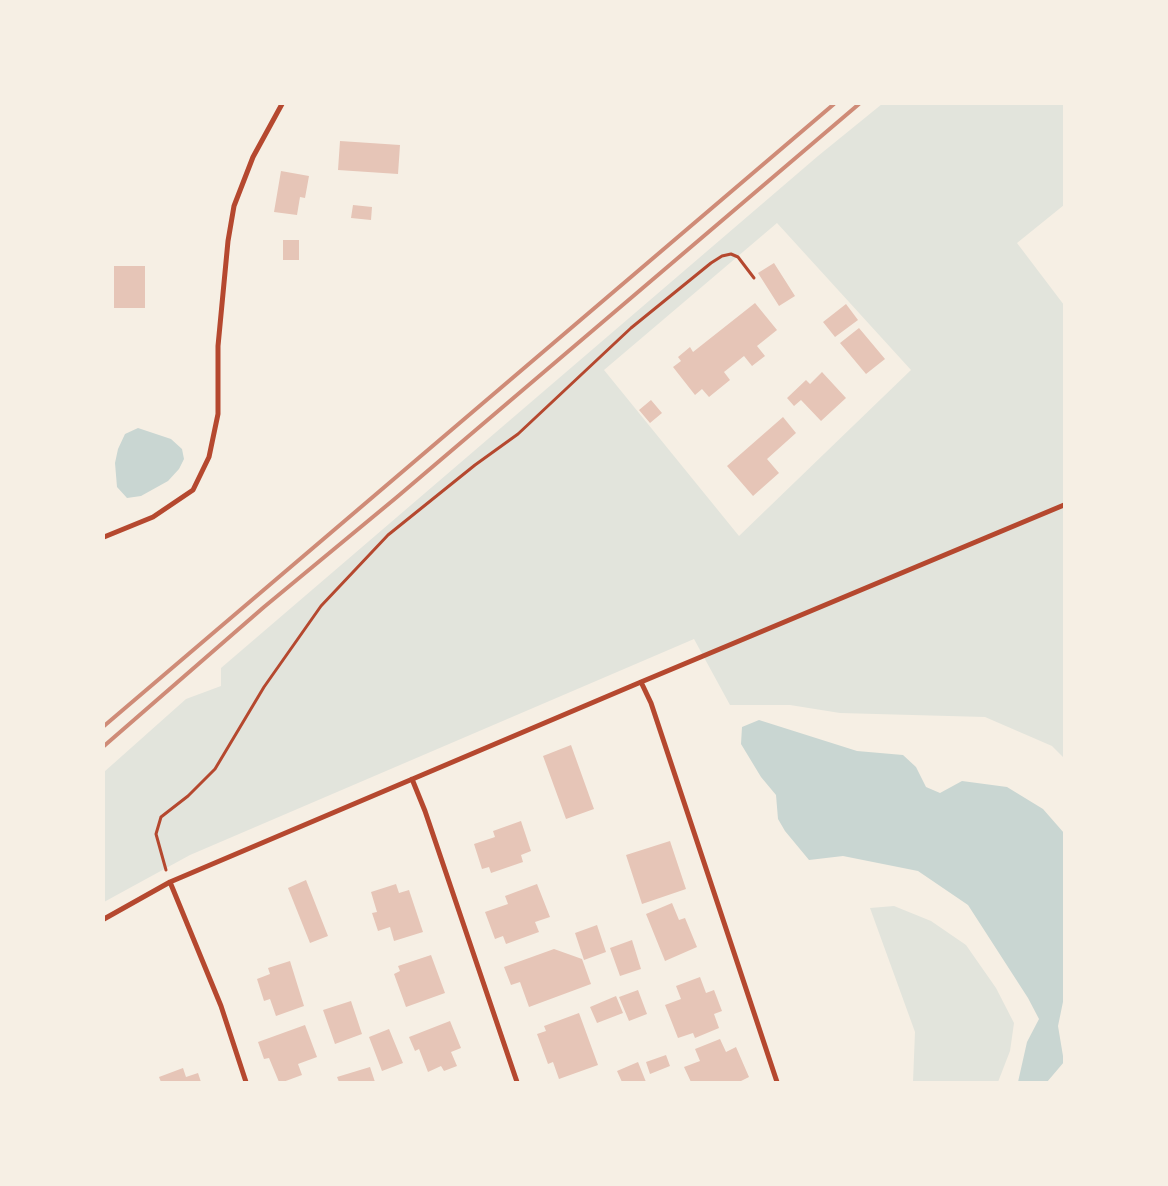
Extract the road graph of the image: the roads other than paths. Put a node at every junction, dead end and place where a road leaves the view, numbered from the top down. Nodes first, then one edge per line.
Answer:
1 (282, 104) edge
2 (1064, 505) edge
3 (104, 537) edge
4 (641, 682) junction
5 (412, 779) junction
6 (170, 882) junction
7 (104, 919) edge
8 (246, 1082) edge
9 (517, 1082) edge
10 (777, 1082) edge

1 - 3 street
2 - 4 street
4 - 5 street
4 - 10 street
5 - 6 street
5 - 9 street
6 - 7 street
6 - 8 street

